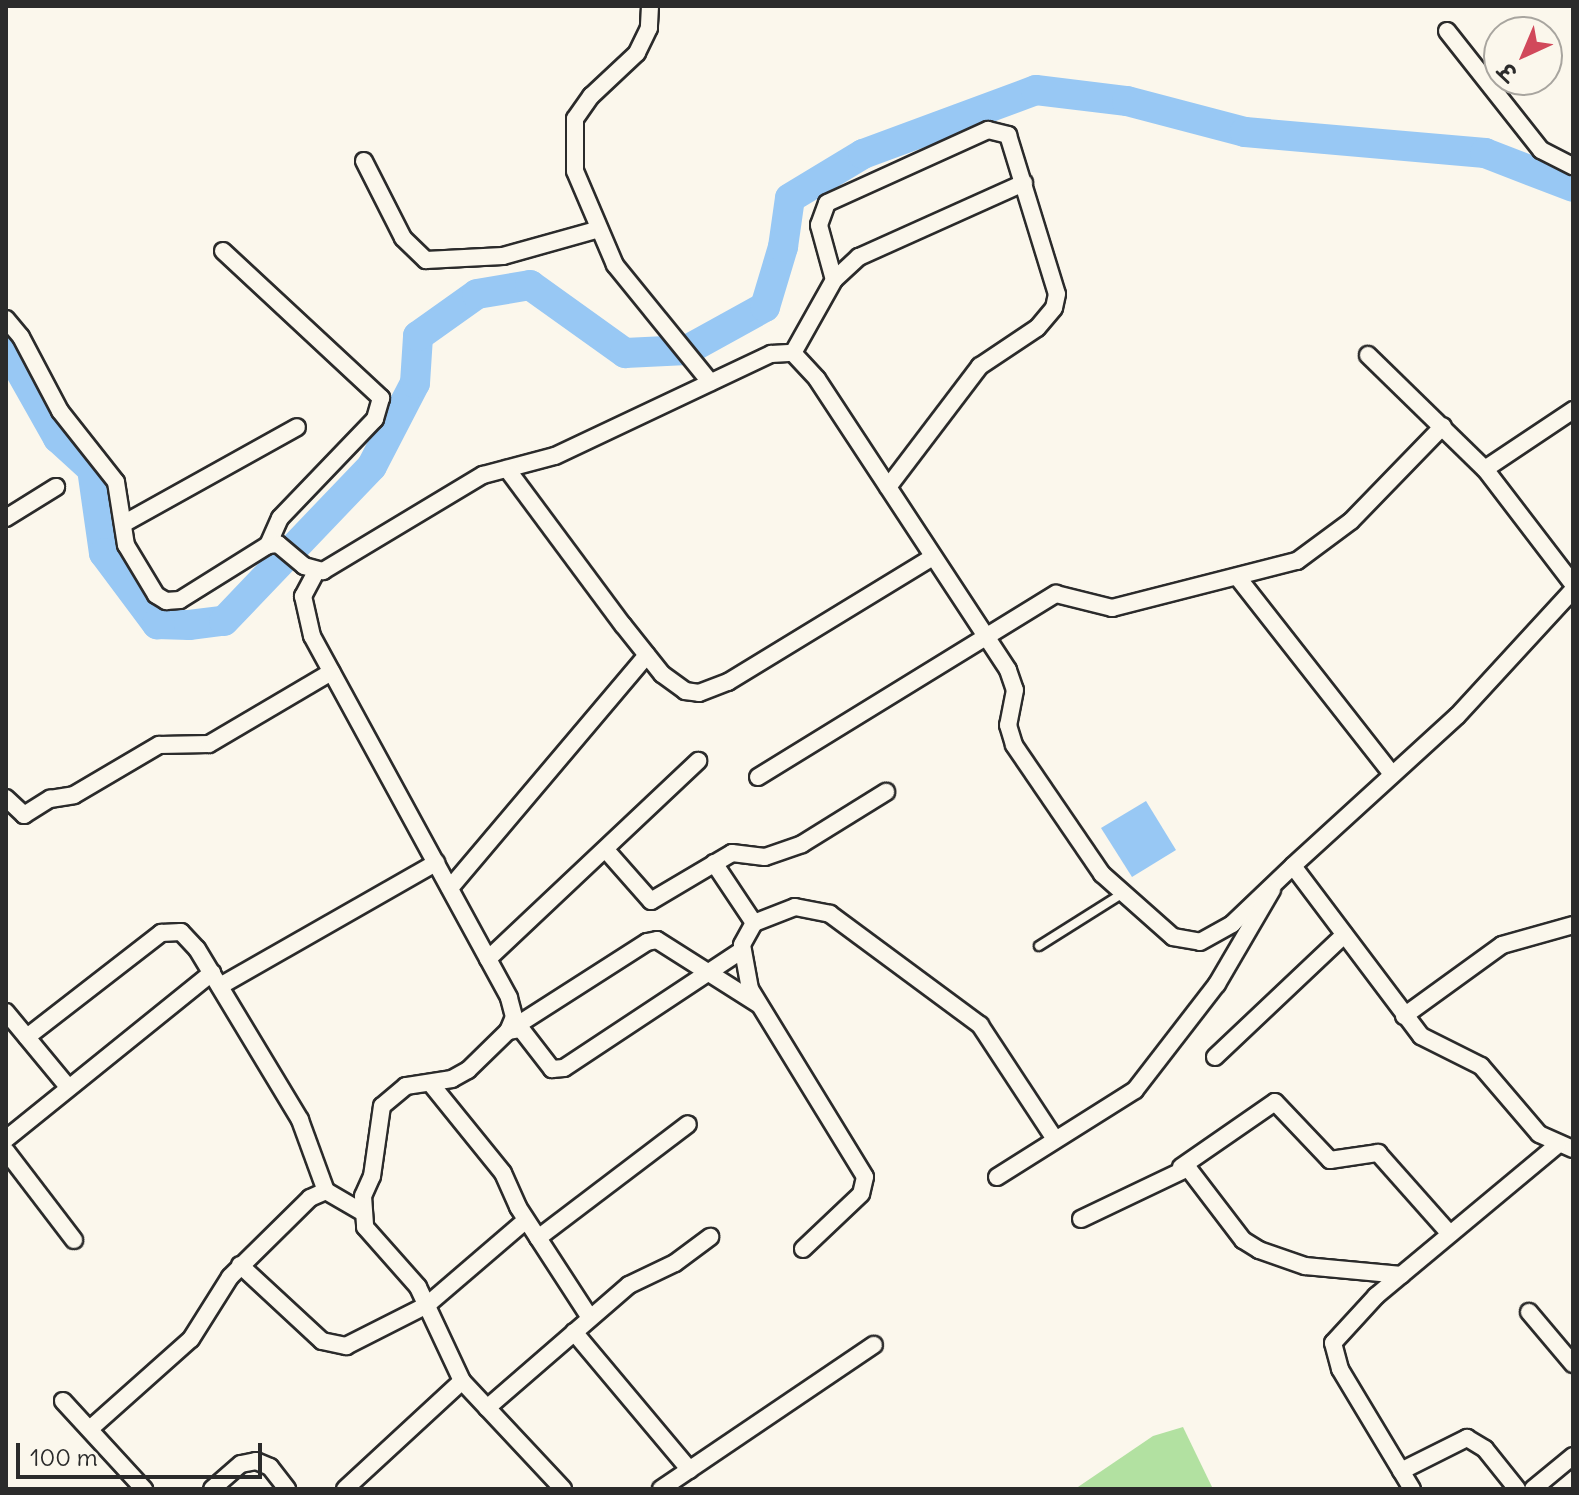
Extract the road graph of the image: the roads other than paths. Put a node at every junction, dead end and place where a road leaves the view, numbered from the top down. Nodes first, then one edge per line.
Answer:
1 (650, 6) edge
2 (1447, 31) dead end
3 (364, 161) dead end
4 (1573, 166) edge
5 (1024, 183) junction
6 (596, 230) junction
7 (223, 251) dead end
8 (834, 280) junction
9 (6, 319) edge
10 (793, 353) junction
11 (1368, 355) dead end
12 (710, 382) junction
13 (1573, 410) edge
14 (1443, 426) junction
15 (297, 427) dead end
16 (507, 469) junction
17 (1485, 469) junction
18 (56, 487) dead end
19 (888, 487) junction
20 (6, 518) edge
21 (123, 524) junction
22 (273, 544) junction
23 (933, 557) junction
24 (310, 568) junction
25 (1239, 579) junction
26 (1573, 584) edge
27 (1573, 590) edge
28 (984, 635) junction
29 (647, 655) junction
30 (331, 672) junction
31 (698, 761) dead end
32 (1392, 774) junction
33 (758, 777) dead end
34 (886, 792) dead end
35 (6, 798) edge
36 (12, 820) edge
37 (606, 850) junction
38 (436, 863) junction
39 (714, 863) junction
40 (1293, 866) junction
41 (1274, 885) junction
42 (450, 888) junction
43 (1124, 893) junction
44 (754, 923) junction
45 (1573, 925) edge
46 (1344, 935) junction
47 (1039, 946) dead end
48 (742, 950) junction
49 (488, 959) junction
50 (706, 971) junction
51 (216, 980) junction
52 (759, 1005) junction
53 (6, 1012) edge
54 (1404, 1016) junction
55 (508, 1031) junction
56 (27, 1037) junction
57 (1215, 1057) dead end
58 (431, 1084) junction
59 (68, 1087) junction
60 (688, 1124) dead end
61 (6, 1139) edge
62 (1055, 1139) junction
63 (1565, 1147) edge
64 (6, 1151) edge
65 (1181, 1167) junction
66 (997, 1177) dead end
67 (326, 1191) junction
68 (362, 1212) junction
69 (1081, 1219) dead end
70 (526, 1220) junction
71 (1450, 1234) junction
72 (710, 1237) dead end
73 (538, 1238) junction
74 (74, 1240) dead end
75 (803, 1249) dead end
76 (240, 1265) junction
77 (1402, 1275) junction
78 (427, 1305) junction
79 (1529, 1312) dead end
80 (590, 1318) junction
81 (574, 1332) junction
82 (874, 1345) dead end
83 (1573, 1364) edge
84 (462, 1381) junction
85 (63, 1401) dead end
86 (487, 1408) junction
87 (91, 1428) junction
88 (1573, 1456) edge
89 (690, 1470) junction
90 (1401, 1471) junction
91 (144, 1489) edge
92 (212, 1489) edge
93 (287, 1489) edge
94 (345, 1489) edge
95 (563, 1489) edge
96 (661, 1489) edge
97 (1412, 1489) edge
98 (1517, 1489) edge
99 (1533, 1489) edge

1 - 6 street
2 - 4 street
3 - 6 street
5 - 8 street
5 - 8 street
5 - 19 street
6 - 12 street
7 - 22 street
8 - 10 street
9 - 21 street
10 - 12 street
10 - 19 street
11 - 14 street
12 - 16 street
13 - 17 street
14 - 17 street
14 - 25 street
15 - 21 street
16 - 24 street
16 - 29 street
17 - 26 street
18 - 20 street
19 - 23 street
21 - 22 street
22 - 24 street
23 - 28 street
23 - 29 street
24 - 30 street
25 - 28 street
25 - 32 street
27 - 32 street
28 - 33 street
28 - 43 street
29 - 42 street
30 - 36 street
30 - 38 street
31 - 37 street
32 - 40 street
34 - 39 street
35 - 36 street
37 - 39 street
37 - 49 street
38 - 42 street
38 - 51 street
39 - 44 street
40 - 41 street
40 - 46 street
41 - 43 street
41 - 62 street
42 - 49 street
43 - 47 lane
44 - 48 street
44 - 62 street
45 - 54 street
46 - 54 street
46 - 57 street
48 - 50 street
48 - 52 street
49 - 55 street
50 - 52 street
50 - 55 street
50 - 55 street
51 - 56 street
51 - 59 street
51 - 67 street
52 - 75 street
53 - 56 street
54 - 63 street
55 - 58 street
56 - 59 street
58 - 68 street
58 - 70 street
59 - 61 street
60 - 73 street
62 - 66 street
63 - 71 street
64 - 74 street
65 - 69 street
65 - 71 street
65 - 77 street
67 - 68 street
67 - 76 street
68 - 78 street
70 - 73 street
70 - 78 street
71 - 77 street
72 - 80 street
73 - 80 street
76 - 78 street
76 - 87 street
77 - 90 street
78 - 84 street
79 - 83 street
80 - 81 street
81 - 86 street
81 - 89 street
82 - 89 street
84 - 86 street
84 - 94 street
85 - 87 street
86 - 95 street
87 - 91 street
88 - 99 street
89 - 96 street
90 - 97 street
90 - 98 street
92 - 93 street

